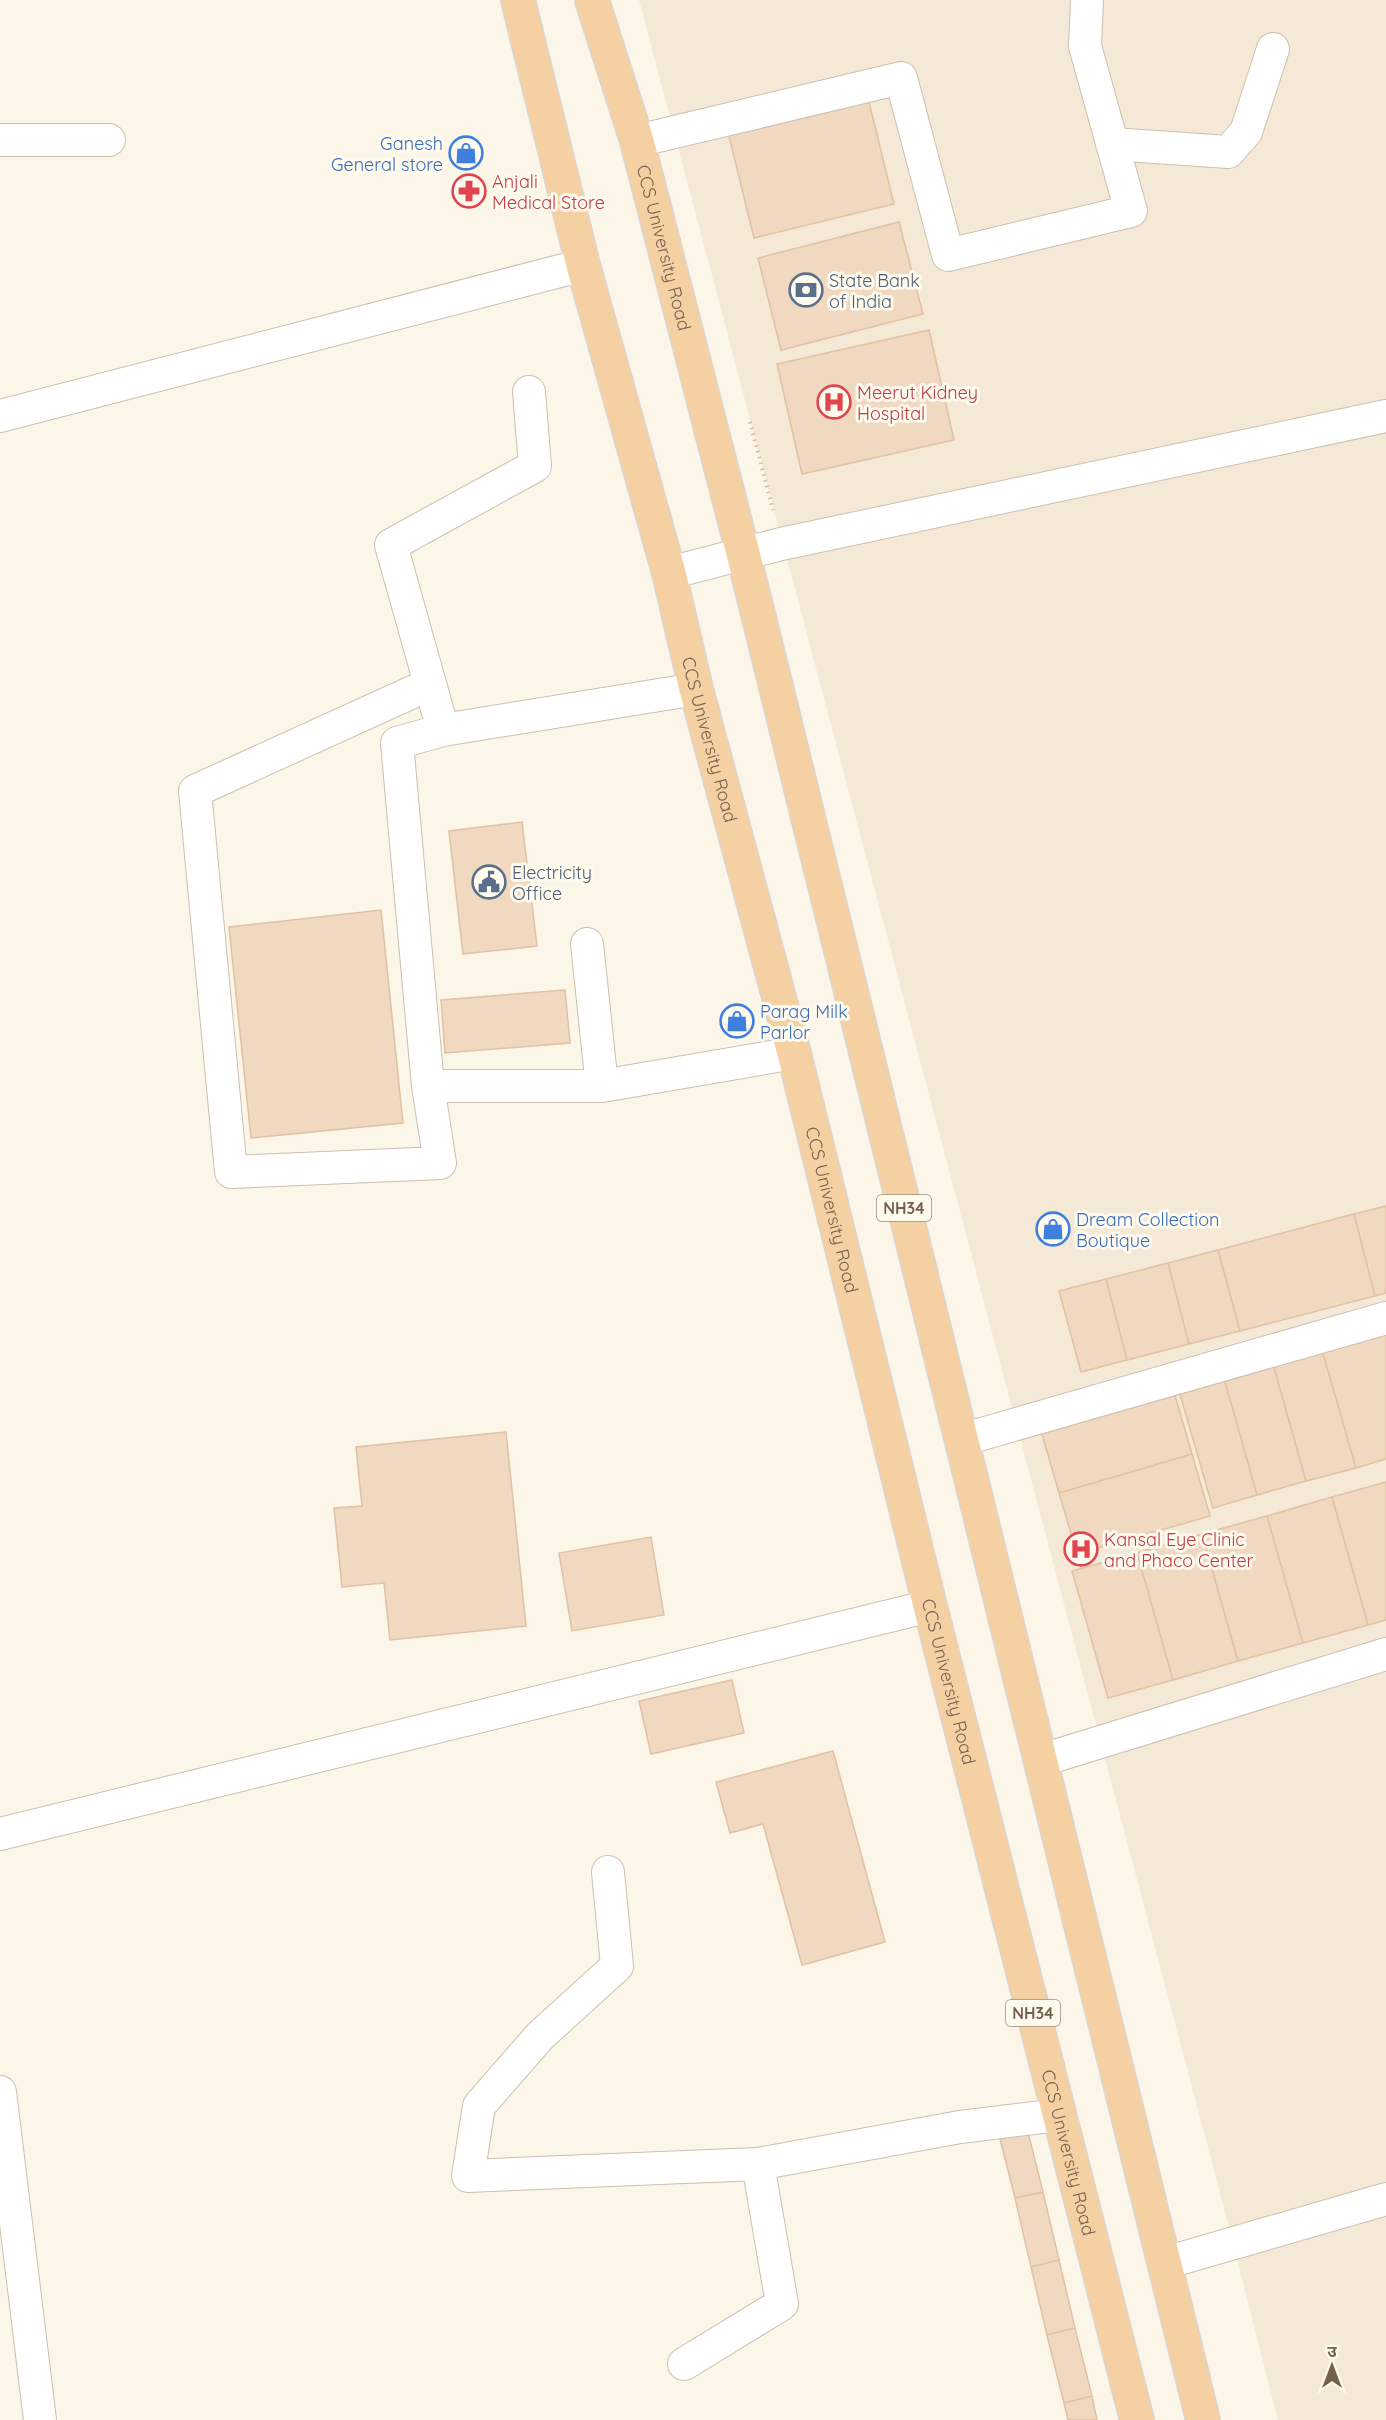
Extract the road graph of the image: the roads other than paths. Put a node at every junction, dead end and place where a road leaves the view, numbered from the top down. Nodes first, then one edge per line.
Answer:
1 (518, 0) edge
2 (592, 0) edge
3 (1087, 0) edge
4 (1273, 49) dead end
5 (0, 140) edge
6 (109, 140) dead end
7 (637, 141) junction
8 (1112, 144) junction
9 (583, 265) junction
10 (528, 392) dead end
11 (0, 416) edge
12 (1386, 416) edge
13 (743, 553) junction
14 (669, 573) junction
15 (430, 684) junction
16 (696, 689) junction
17 (443, 730) junction
18 (587, 944) dead end
19 (794, 1053) junction
20 (428, 1086) junction
21 (602, 1086) junction
22 (1386, 1318) edge
23 (961, 1440) junction
24 (930, 1606) junction
25 (1386, 1654) edge
26 (1042, 1760) junction
27 (0, 1834) edge
28 (608, 1872) dead end
29 (0, 2092) edge
30 (1059, 2115) junction
31 (758, 2164) junction
32 (1386, 2199) edge
33 (1165, 2263) junction
34 (684, 2364) dead end
35 (40, 2420) edge
36 (1137, 2420) edge
37 (1203, 2420) edge

1 - 9 highway, CCS University Road / NH34
2 - 7 highway, CCS University Road / NH34
3 - 8 street
4 - 8 street
5 - 6 street
7 - 8 street
7 - 13 highway, CCS University Road / NH34
9 - 11 street
9 - 14 highway, CCS University Road / NH34
10 - 15 street
12 - 13 street
13 - 14 street
13 - 23 highway, CCS University Road / NH34
14 - 16 highway, CCS University Road / NH34
15 - 17 street
15 - 20 street
16 - 17 street
16 - 19 highway, CCS University Road / NH34
17 - 20 street
18 - 21 street
19 - 21 street
19 - 24 highway, CCS University Road / NH34
20 - 21 street
22 - 23 street
23 - 26 highway, CCS University Road / NH34
24 - 27 street
24 - 30 highway, CCS University Road / NH34
25 - 26 street
26 - 33 highway, CCS University Road / NH34
28 - 31 street
29 - 35 street
30 - 31 street
30 - 36 highway, CCS University Road / NH34
31 - 34 street
32 - 33 street
33 - 37 highway, CCS University Road / NH34

